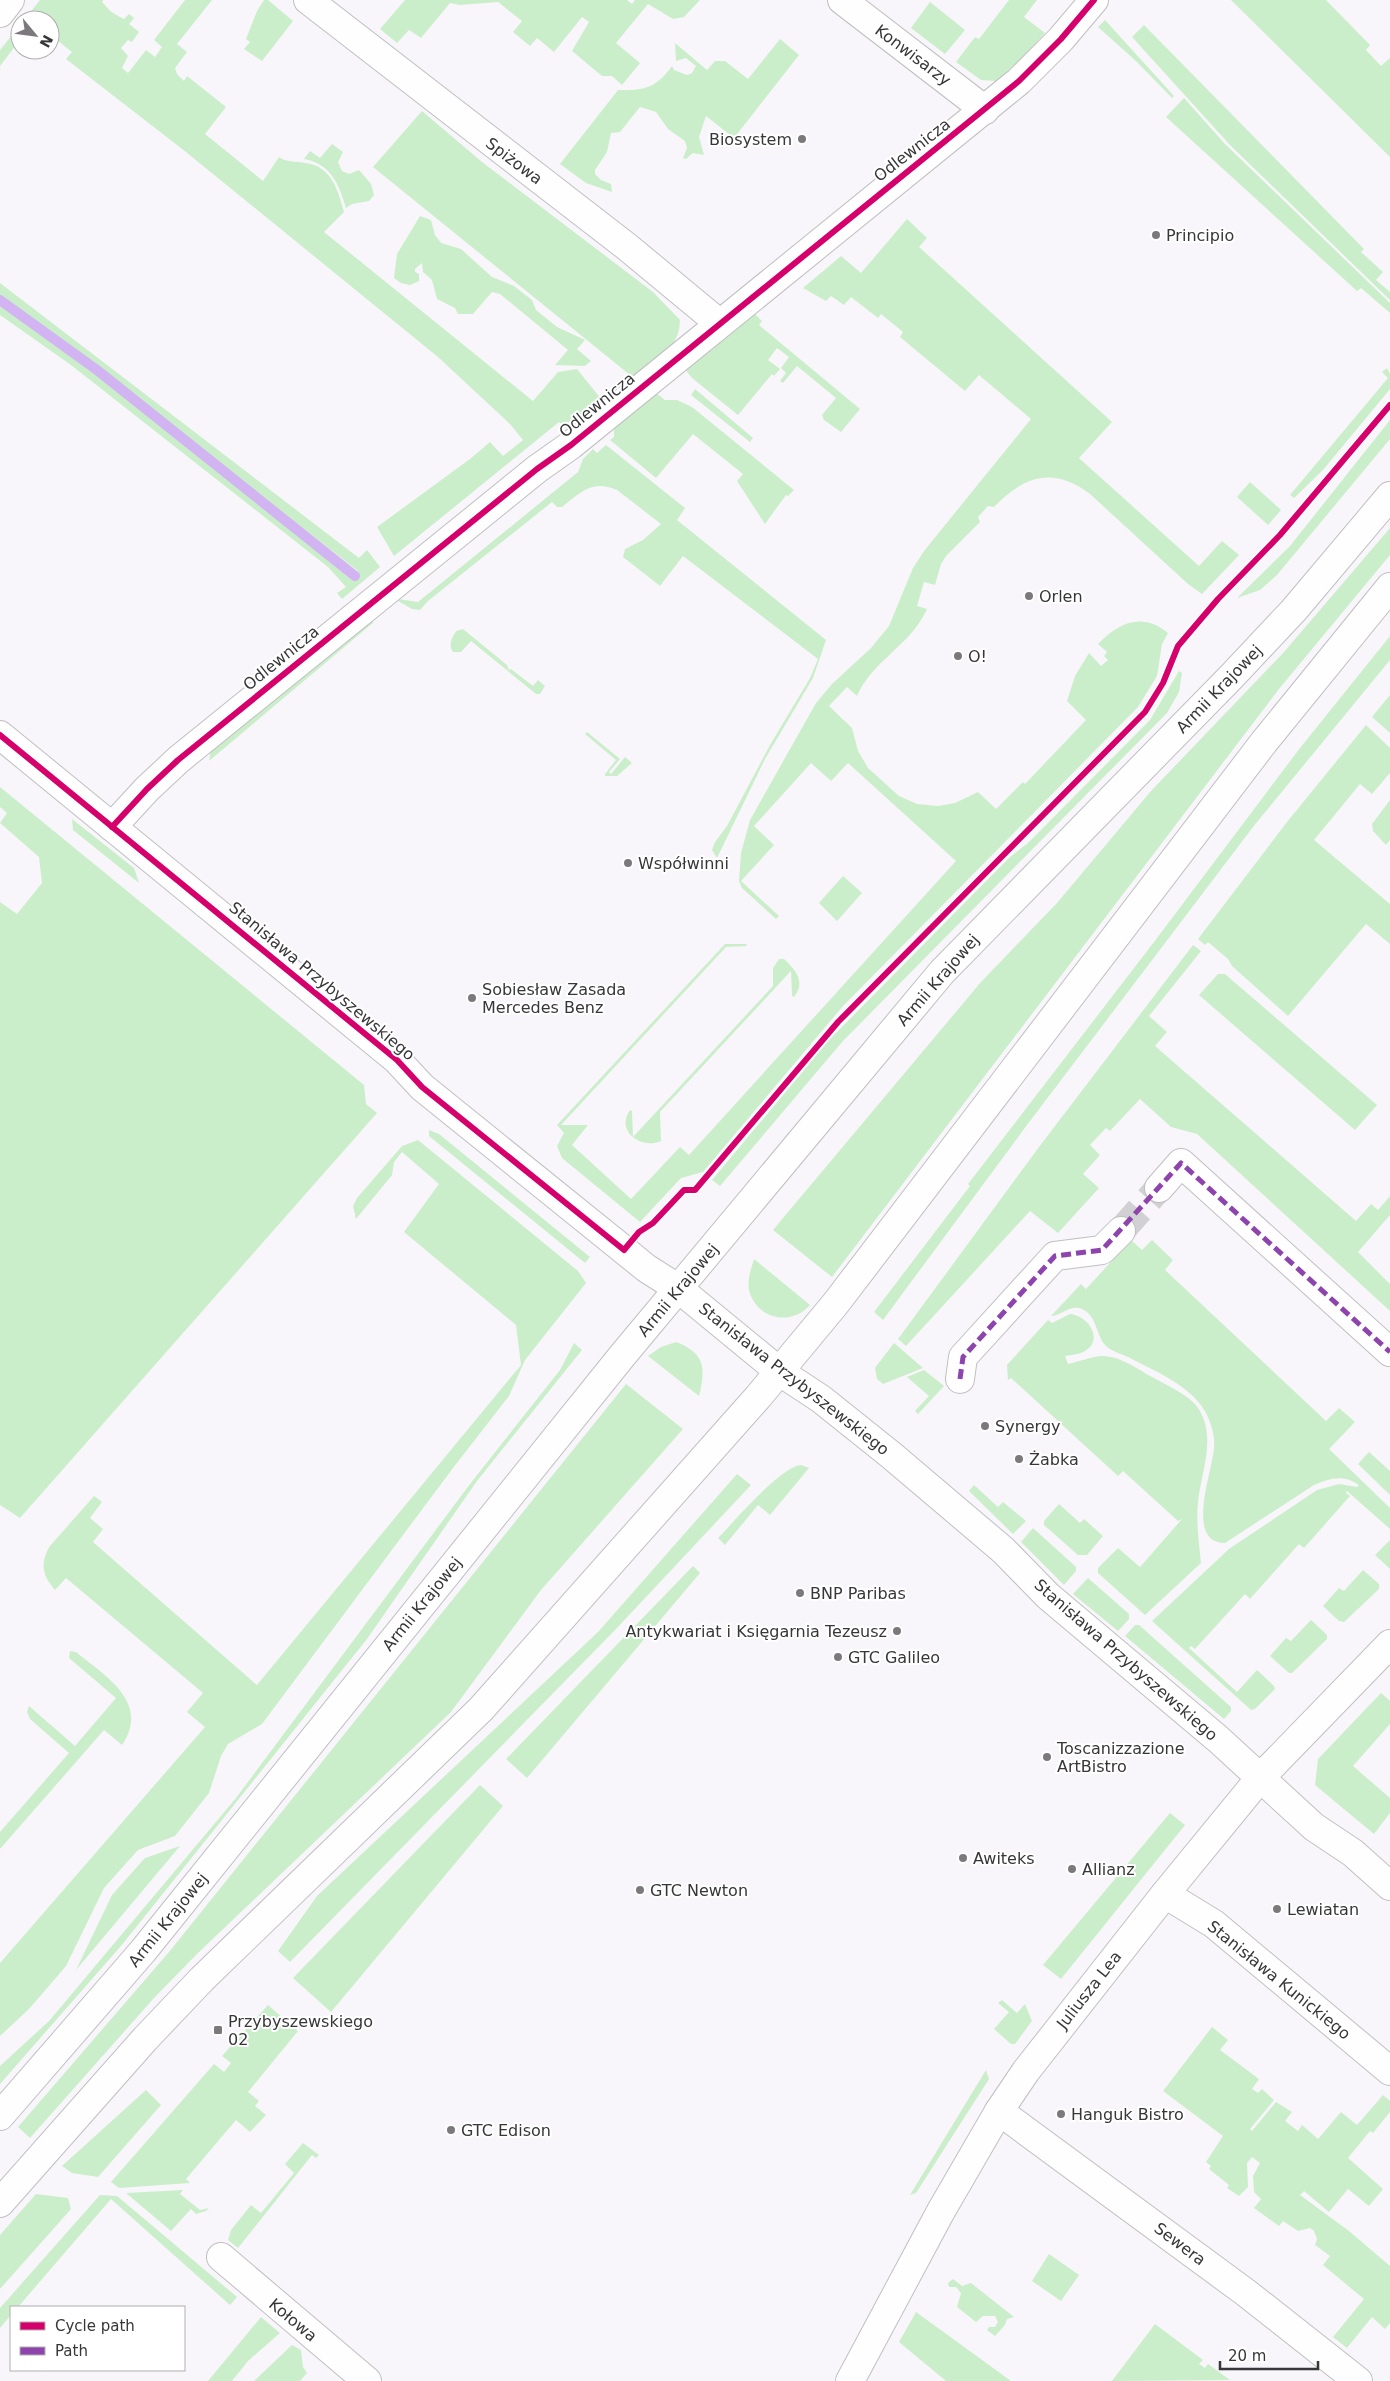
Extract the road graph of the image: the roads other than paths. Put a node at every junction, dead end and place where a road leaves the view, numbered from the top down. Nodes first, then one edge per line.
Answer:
1 (10, 0) edge
2 (308, 0) edge
3 (842, 0) edge
4 (1094, 0) edge
5 (0, 13) edge
6 (985, 110) junction
7 (719, 323) junction
8 (1390, 496) edge
9 (1390, 587) edge
10 (0, 735) edge
11 (112, 827) junction
12 (1159, 1188) tunnel mouth
13 (1121, 1230) tunnel mouth
14 (679, 1288) junction
15 (1390, 1352) edge
16 (780, 1372) junction
17 (960, 1379) dead end
18 (1390, 1644) edge
19 (1260, 1778) junction
20 (1390, 1886) edge
21 (1165, 1894) junction
22 (1390, 2071) edge
23 (999, 2111) junction
24 (0, 2116) edge
25 (0, 2203) edge
26 (221, 2257) dead end
27 (367, 2381) edge
28 (850, 2381) edge
29 (1358, 2381) edge

1 - 5 street
2 - 7 street, Spiżowa
3 - 6 street, Konwisarzy
4 - 6 street, Odlewnicza
6 - 7 street, Odlewnicza
7 - 11 street, Odlewnicza
8 - 14 street, Armii Krajowej
9 - 16 street
10 - 11 street, Stanisława Przybyszewskiego
11 - 14 street, Stanisława Przybyszewskiego
12 - 15 street
13 - 17 street
14 - 16 street, Stanisława Przybyszewskiego
14 - 24 street, Armii Krajowej
16 - 19 street, Stanisława Przybyszewskiego
16 - 25 street
18 - 19 street, Juliusza Lea
19 - 20 street, Stanisława Przybyszewskiego
19 - 21 street, Juliusza Lea
21 - 22 street, Stanisława Kunickiego
21 - 23 street, Juliusza Lea
23 - 28 street, Juliusza Lea
23 - 29 street, Sewera
26 - 27 street, Kołowa

